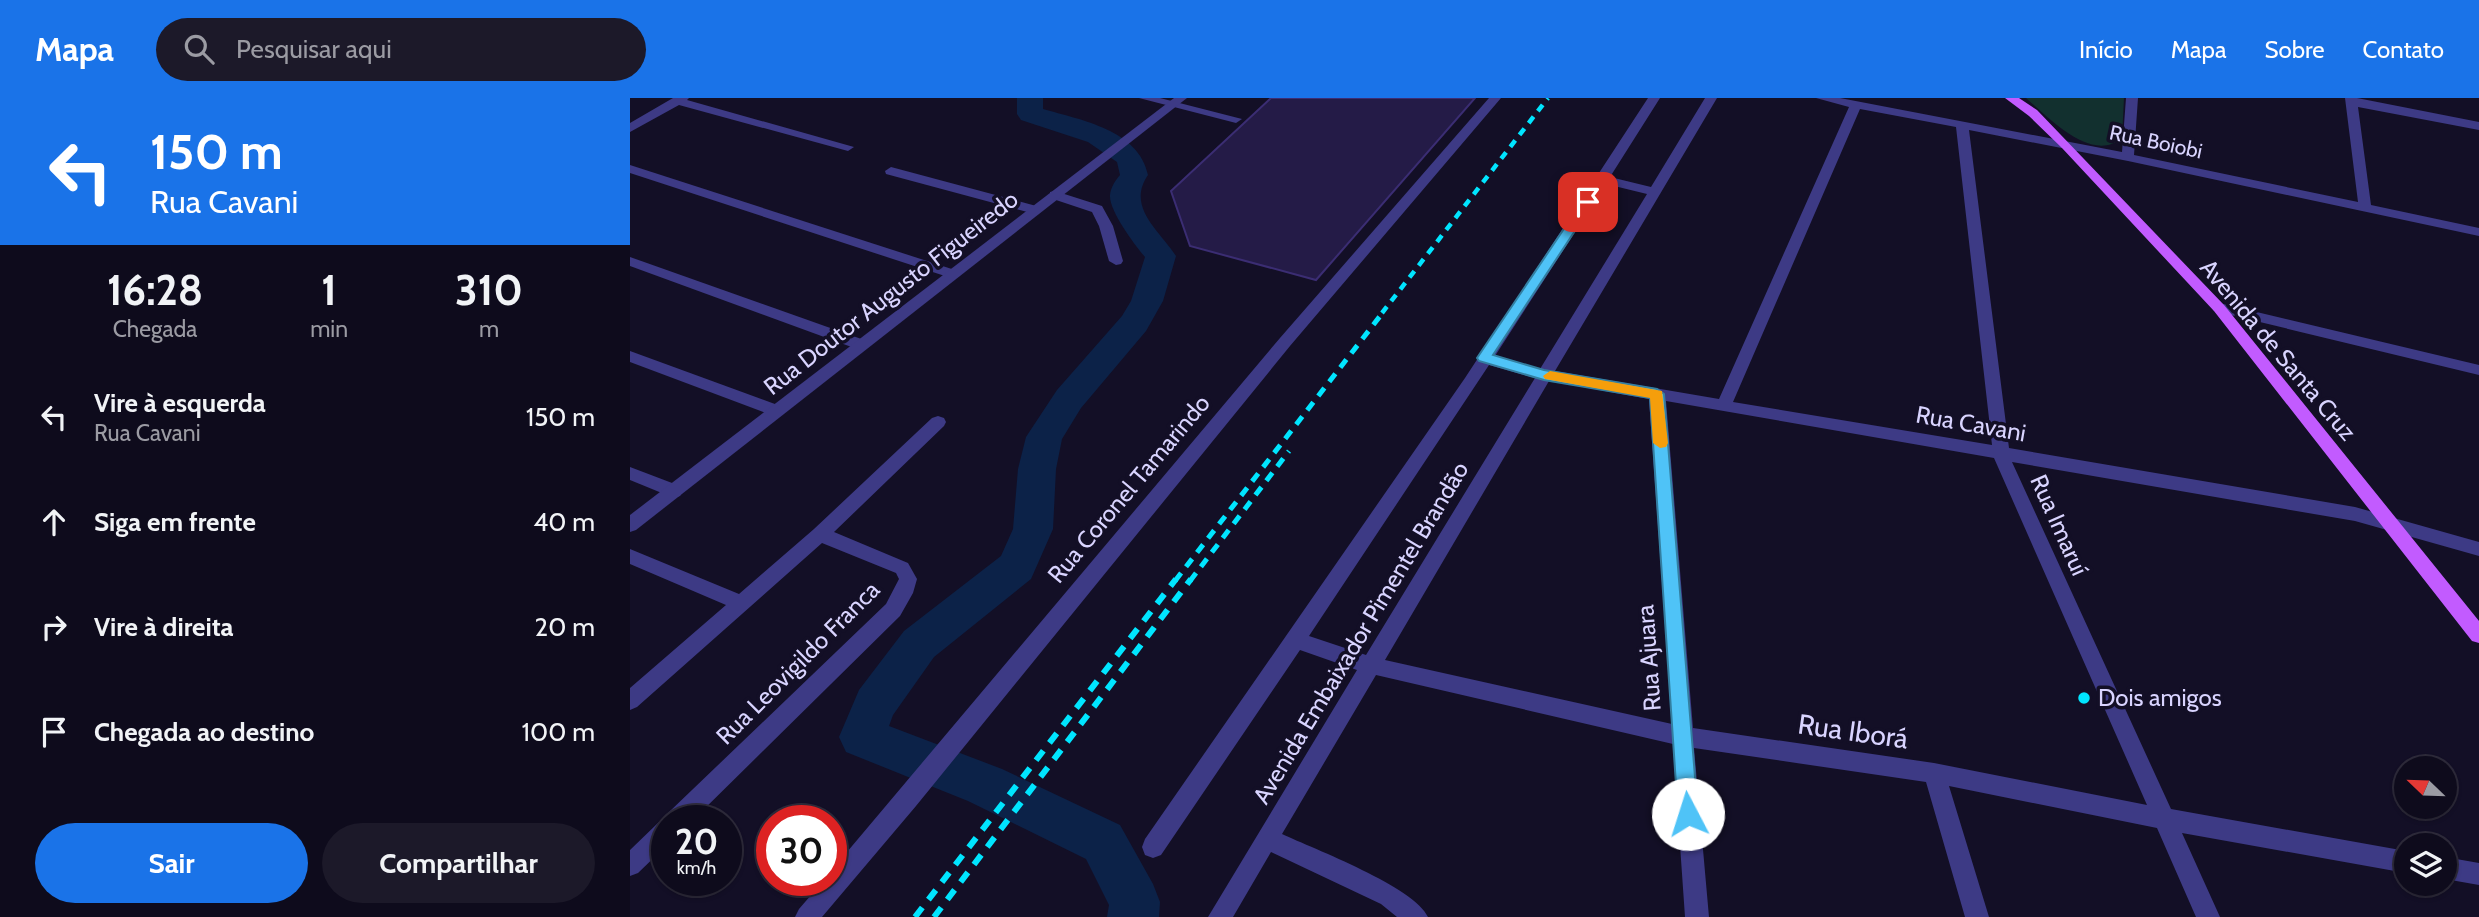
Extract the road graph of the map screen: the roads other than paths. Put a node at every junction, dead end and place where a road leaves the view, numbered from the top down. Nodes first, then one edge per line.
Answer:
1 (1145, 98) edge
2 (1495, 98) edge
3 (1654, 98) edge
4 (1711, 98) edge
5 (1822, 98) edge
6 (2011, 98) edge
7 (2132, 98) edge
8 (681, 99) edge
9 (2351, 100) edge
10 (1177, 101) edge
11 (2022, 103) edge
12 (1856, 105) junction
13 (1236, 119) dead end
14 (2479, 126) edge
15 (1962, 127) junction
16 (630, 128) edge
17 (2066, 145) junction
18 (848, 146) dead end
19 (2128, 157) junction
20 (630, 169) edge
21 (891, 171) dead end
22 (1603, 179) junction
23 (1655, 192) junction
24 (1055, 195) junction
25 (2365, 209) junction
26 (1035, 210) junction
27 (2479, 232) edge
28 (630, 261) edge
29 (1116, 261) dead end
30 (953, 274) junction
31 (2219, 308) junction
32 (862, 345) junction
33 (630, 356) edge
34 (1484, 358) junction
35 (2479, 370) edge
36 (1544, 375) junction
37 (1657, 394) junction
38 (1724, 405) junction
39 (777, 411) junction
40 (938, 422) dead end
41 (2001, 454) junction
42 (630, 473) edge
43 (674, 491) junction
44 (2389, 522) junction
45 (630, 525) edge
46 (820, 534) junction
47 (2479, 549) edge
48 (630, 556) edge
49 (741, 603) junction
50 (2479, 635) edge
51 (1296, 640) junction
52 (1372, 666) junction
53 (630, 701) edge
54 (1681, 736) junction
55 (1934, 774) junction
56 (692, 805) edge
57 (2165, 819) junction
58 (1266, 838) junction
59 (651, 845) edge
60 (1153, 847) dead end
61 (2394, 860) edge
62 (630, 865) edge
63 (2457, 870) edge
64 (2479, 874) edge
65 (807, 917) edge
66 (1220, 917) edge
67 (1416, 917) edge
68 (1697, 917) edge
69 (1977, 917) edge
70 (2208, 917) edge

1 - 10 street
2 - 65 street, Rua Coronel Tamarindo
3 - 22 street, Avenida Embaixador Pimentel Brandão
4 - 23 street, Avenida Embaixador Pimentel Brandão
5 - 12 street, Rua Boiobi
6 - 11 main road, Avenida de Santa Cruz
7 - 19 street
8 - 16 street
8 - 18 street
9 - 14 street
9 - 25 street
10 - 13 street
10 - 24 street, Rua Doutor Augusto Figueiredo
11 - 17 main road, Avenida de Santa Cruz
12 - 15 street, Rua Boiobi
12 - 38 street
15 - 17 street, Rua Boiobi
15 - 41 street, Rua Imaruí
17 - 19 street, Rua Boiobi
17 - 31 main road, Avenida de Santa Cruz
19 - 25 street, Rua Boiobi
20 - 30 street
21 - 26 street
22 - 23 street
22 - 34 street, Avenida Embaixador Pimentel Brandão
23 - 36 street, Avenida Embaixador Pimentel Brandão
24 - 26 street, Rua Doutor Augusto Figueiredo
24 - 29 street
25 - 27 street, Rua Boiobi
26 - 30 street, Rua Doutor Augusto Figueiredo
28 - 32 street
30 - 32 street, Rua Doutor Augusto Figueiredo
31 - 35 street
31 - 44 main road, Avenida de Santa Cruz
32 - 39 street, Rua Doutor Augusto Figueiredo
33 - 39 street
34 - 36 street
34 - 51 street, Avenida Embaixador Pimentel Brandão
36 - 37 street, Rua Cavani
36 - 52 street, Avenida Embaixador Pimentel Brandão
37 - 38 street, Rua Cavani
37 - 54 street, Rua Ajuara
38 - 41 street, Rua Cavani
39 - 43 street, Rua Doutor Augusto Figueiredo
40 - 46 street
41 - 44 street, Rua Cavani
41 - 57 street, Rua Imaruí
42 - 43 street
43 - 45 street, Rua Doutor Augusto Figueiredo
44 - 47 street, Rua Cavani
44 - 50 main road, Avenida de Santa Cruz
46 - 49 street
46 - 56 street, Rua Leovigildo Franca
48 - 49 street
49 - 53 street
51 - 52 street, Rua Iborá
51 - 60 street, Avenida Embaixador Pimentel Brandão
52 - 54 street, Rua Iborá
52 - 58 street, Avenida Embaixador Pimentel Brandão
54 - 55 street, Rua Iborá
54 - 68 street, Rua Ajuara
55 - 57 street, Rua Iborá
55 - 69 street
57 - 61 street, Rua Iborá
57 - 70 street, Rua Imaruí
58 - 66 street, Avenida Embaixador Pimentel Brandão
58 - 67 street
59 - 62 street
63 - 64 street

